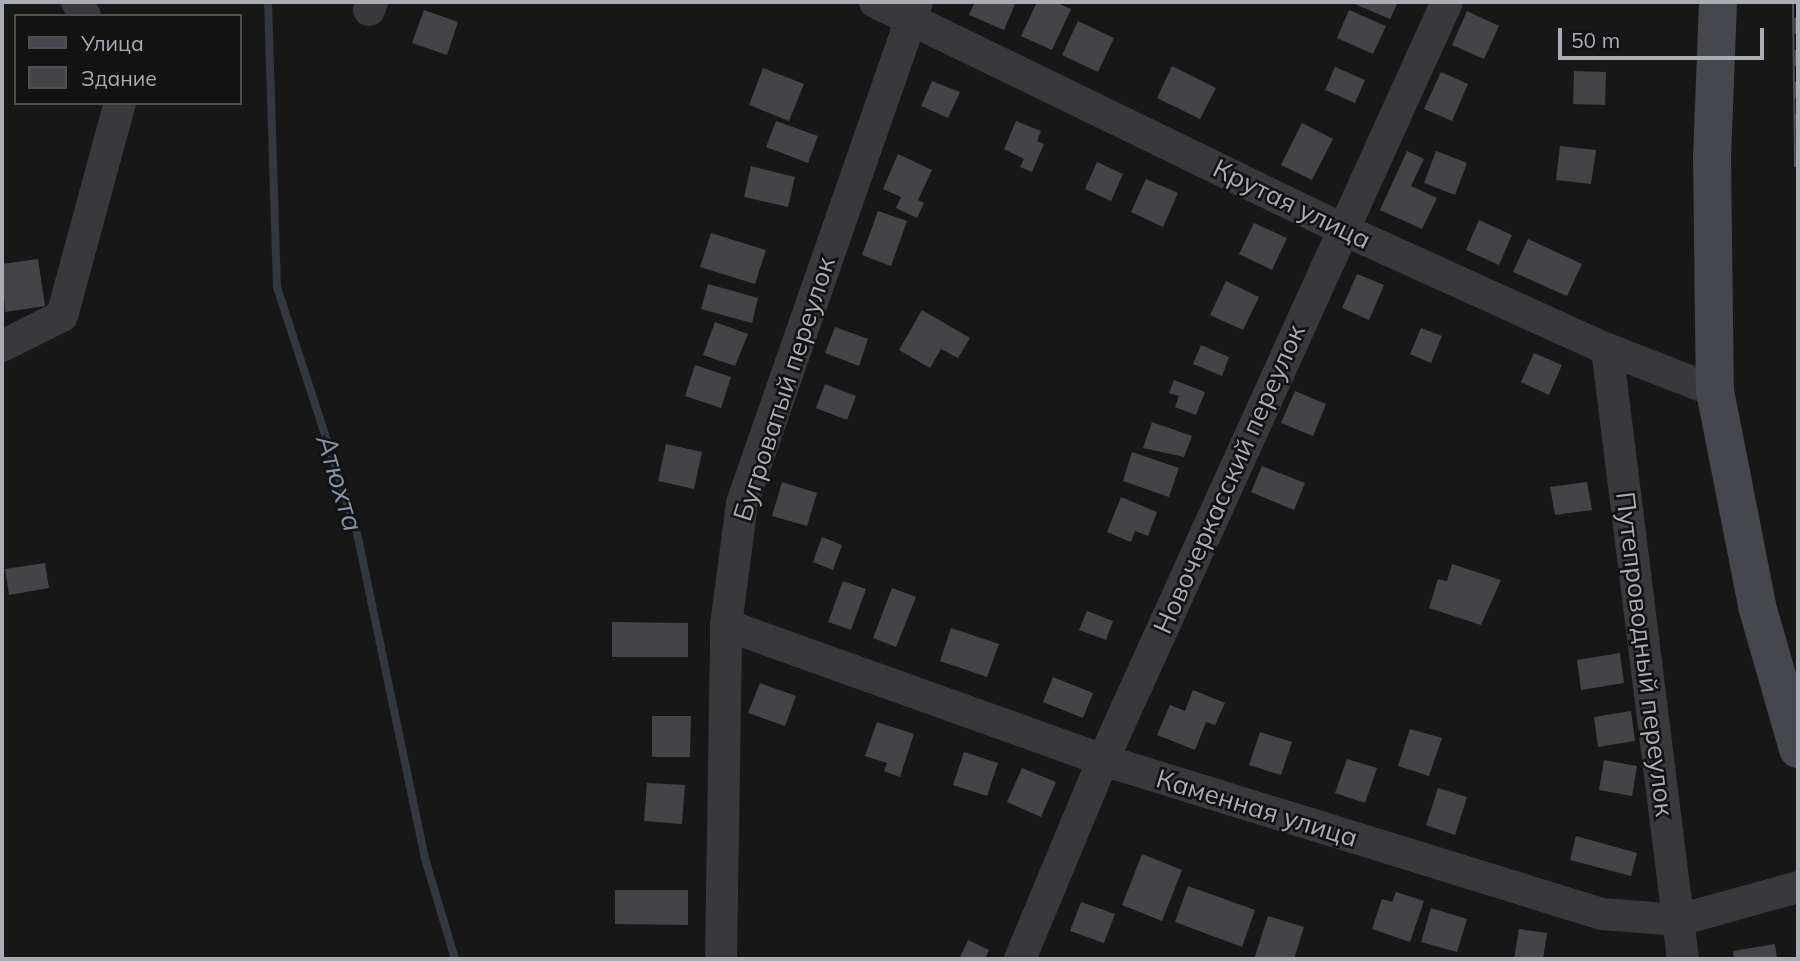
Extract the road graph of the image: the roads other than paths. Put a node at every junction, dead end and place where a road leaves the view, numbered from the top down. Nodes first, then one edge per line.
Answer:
1 (875, 2) edge
2 (1447, 2) edge
3 (1718, 2) edge
4 (913, 9) edge
5 (119, 105) edge
6 (1342, 229) junction
7 (2, 346) edge
8 (1607, 349) junction
9 (1715, 391) junction
10 (726, 625) junction
11 (1798, 749) edge
12 (1103, 760) junction
13 (1798, 887) edge
14 (1679, 920) junction
15 (721, 959) edge
16 (1020, 959) edge
17 (1683, 959) edge

1 - 4 street, Крутая улица
2 - 6 street, Новочеркасский переулок
3 - 9 main road
4 - 6 street, Крутая улица
4 - 10 street, Бугроватый переулок
5 - 7 street
6 - 8 street, Крутая улица
6 - 12 street, Новочеркасский переулок
8 - 9 street, Крутая улица
8 - 14 street, Путепроводный переулок
9 - 11 main road
10 - 12 street, Каменная улица
10 - 15 street, Бугроватый переулок
12 - 14 street, Каменная улица
12 - 16 street, Новочеркасский переулок
13 - 14 street, Каменная улица
14 - 17 street, Путепроводный переулок

